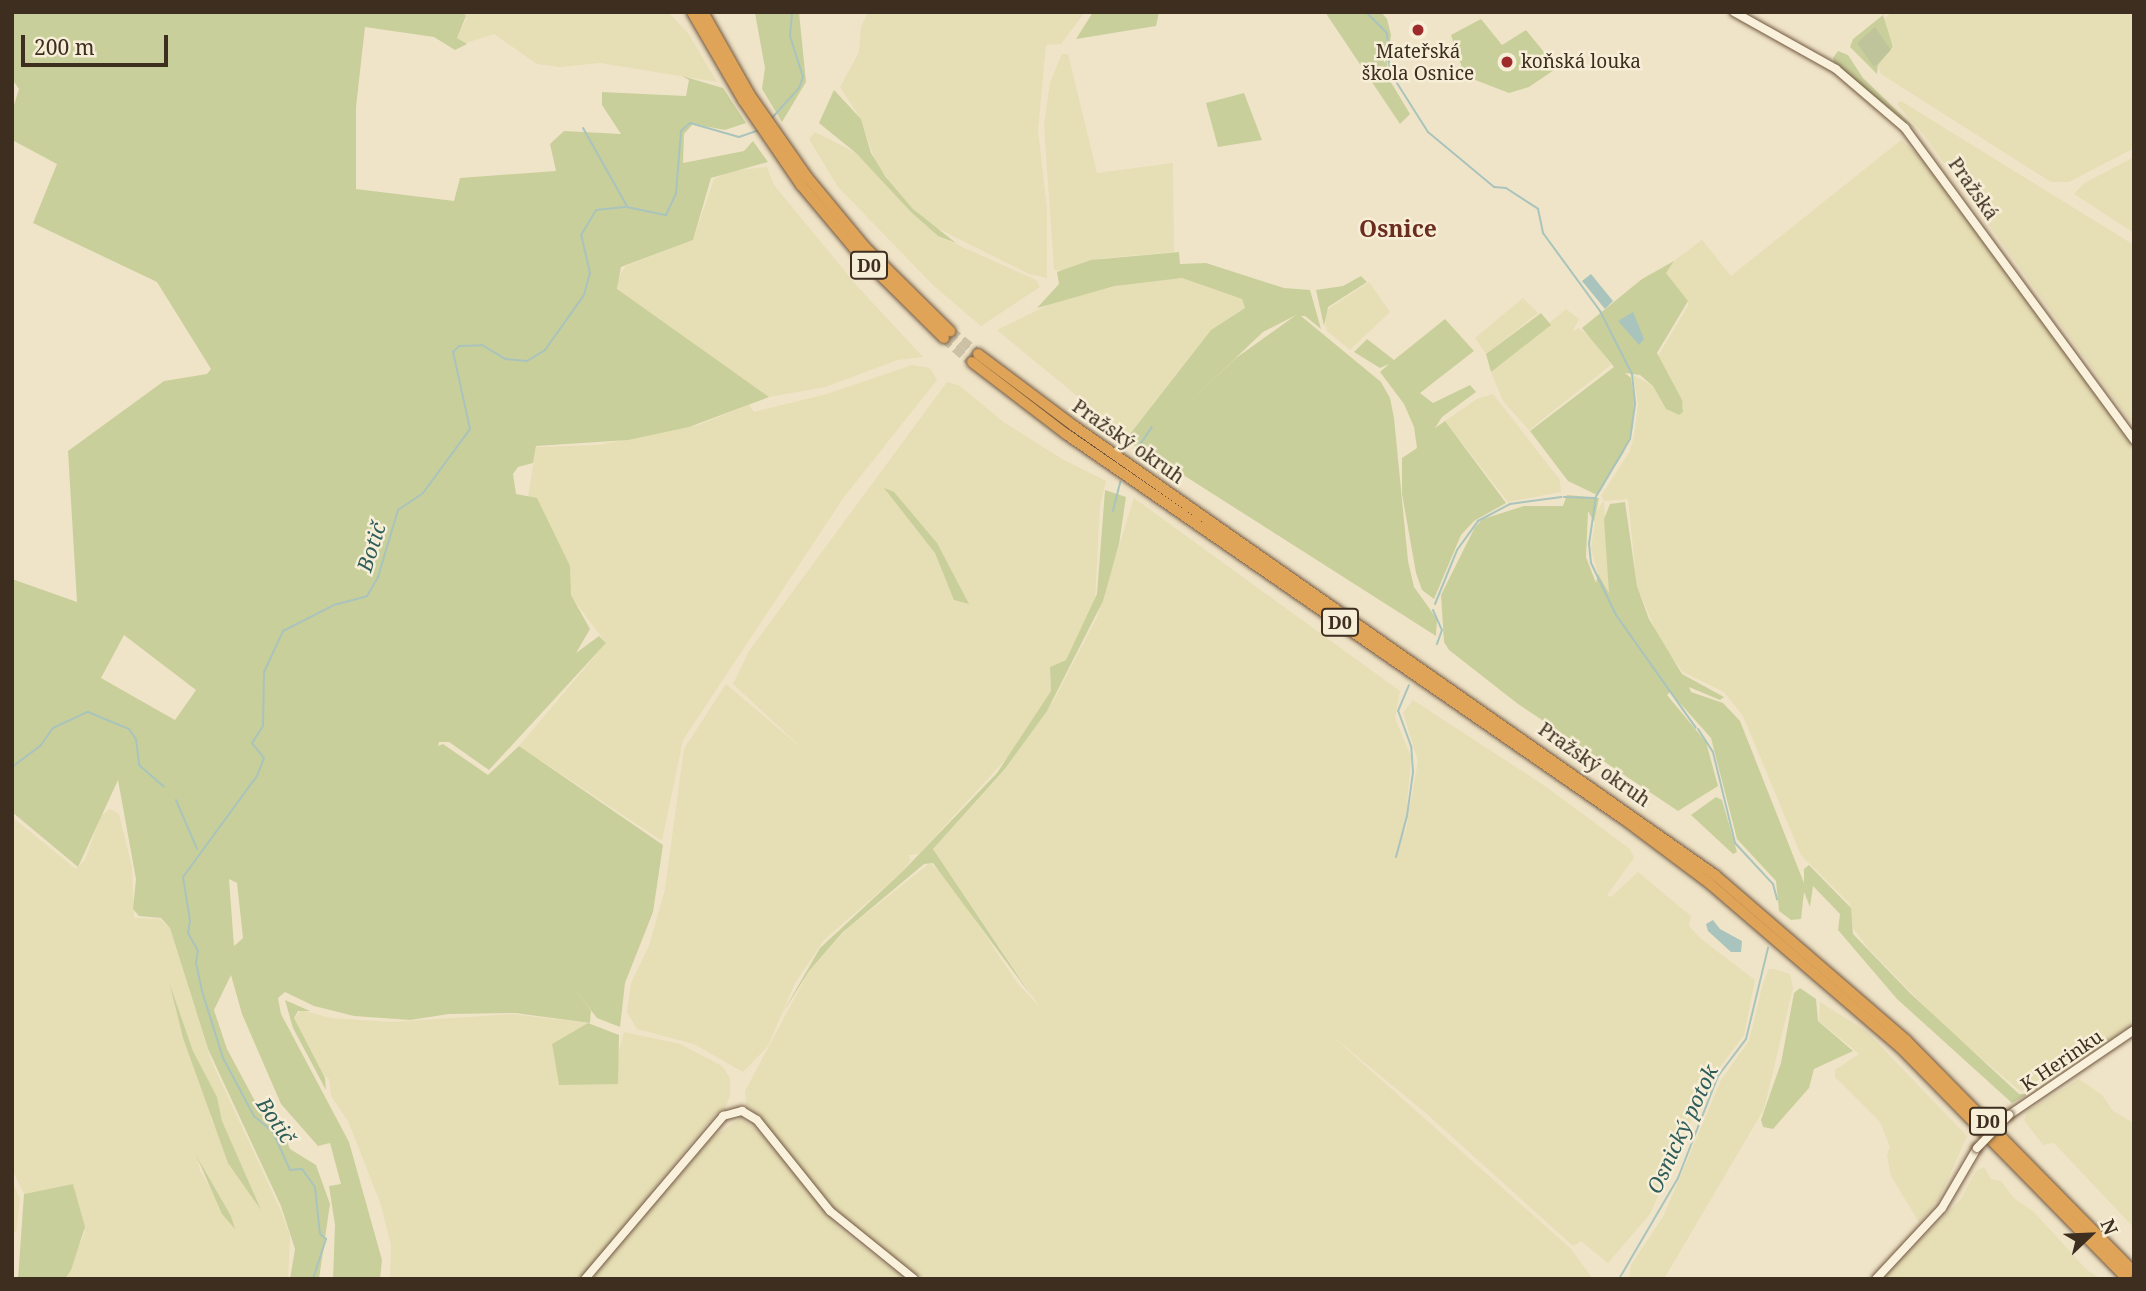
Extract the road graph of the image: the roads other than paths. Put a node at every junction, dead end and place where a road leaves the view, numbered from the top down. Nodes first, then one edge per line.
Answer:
1 (692, 12) edge
2 (703, 12) edge
3 (1734, 12) edge
4 (718, 51) junction
5 (947, 334) tunnel mouth
6 (975, 358) tunnel mouth
7 (2134, 440) edge
8 (1809, 958) junction
9 (2134, 1030) edge
10 (2134, 1272) edge
11 (585, 1279) edge
12 (914, 1279) edge
13 (1877, 1279) edge
14 (2127, 1279) edge

1 - 4 highway, D0
2 - 4 highway, D0
3 - 7 street, Pražská
4 - 5 highway, D0
6 - 8 highway, Pražský okruh / D0
8 - 10 highway, Pražský okruh / D0
8 - 14 highway, Pražský okruh / D0
9 - 13 street, K Herinku, bridge
11 - 12 street

